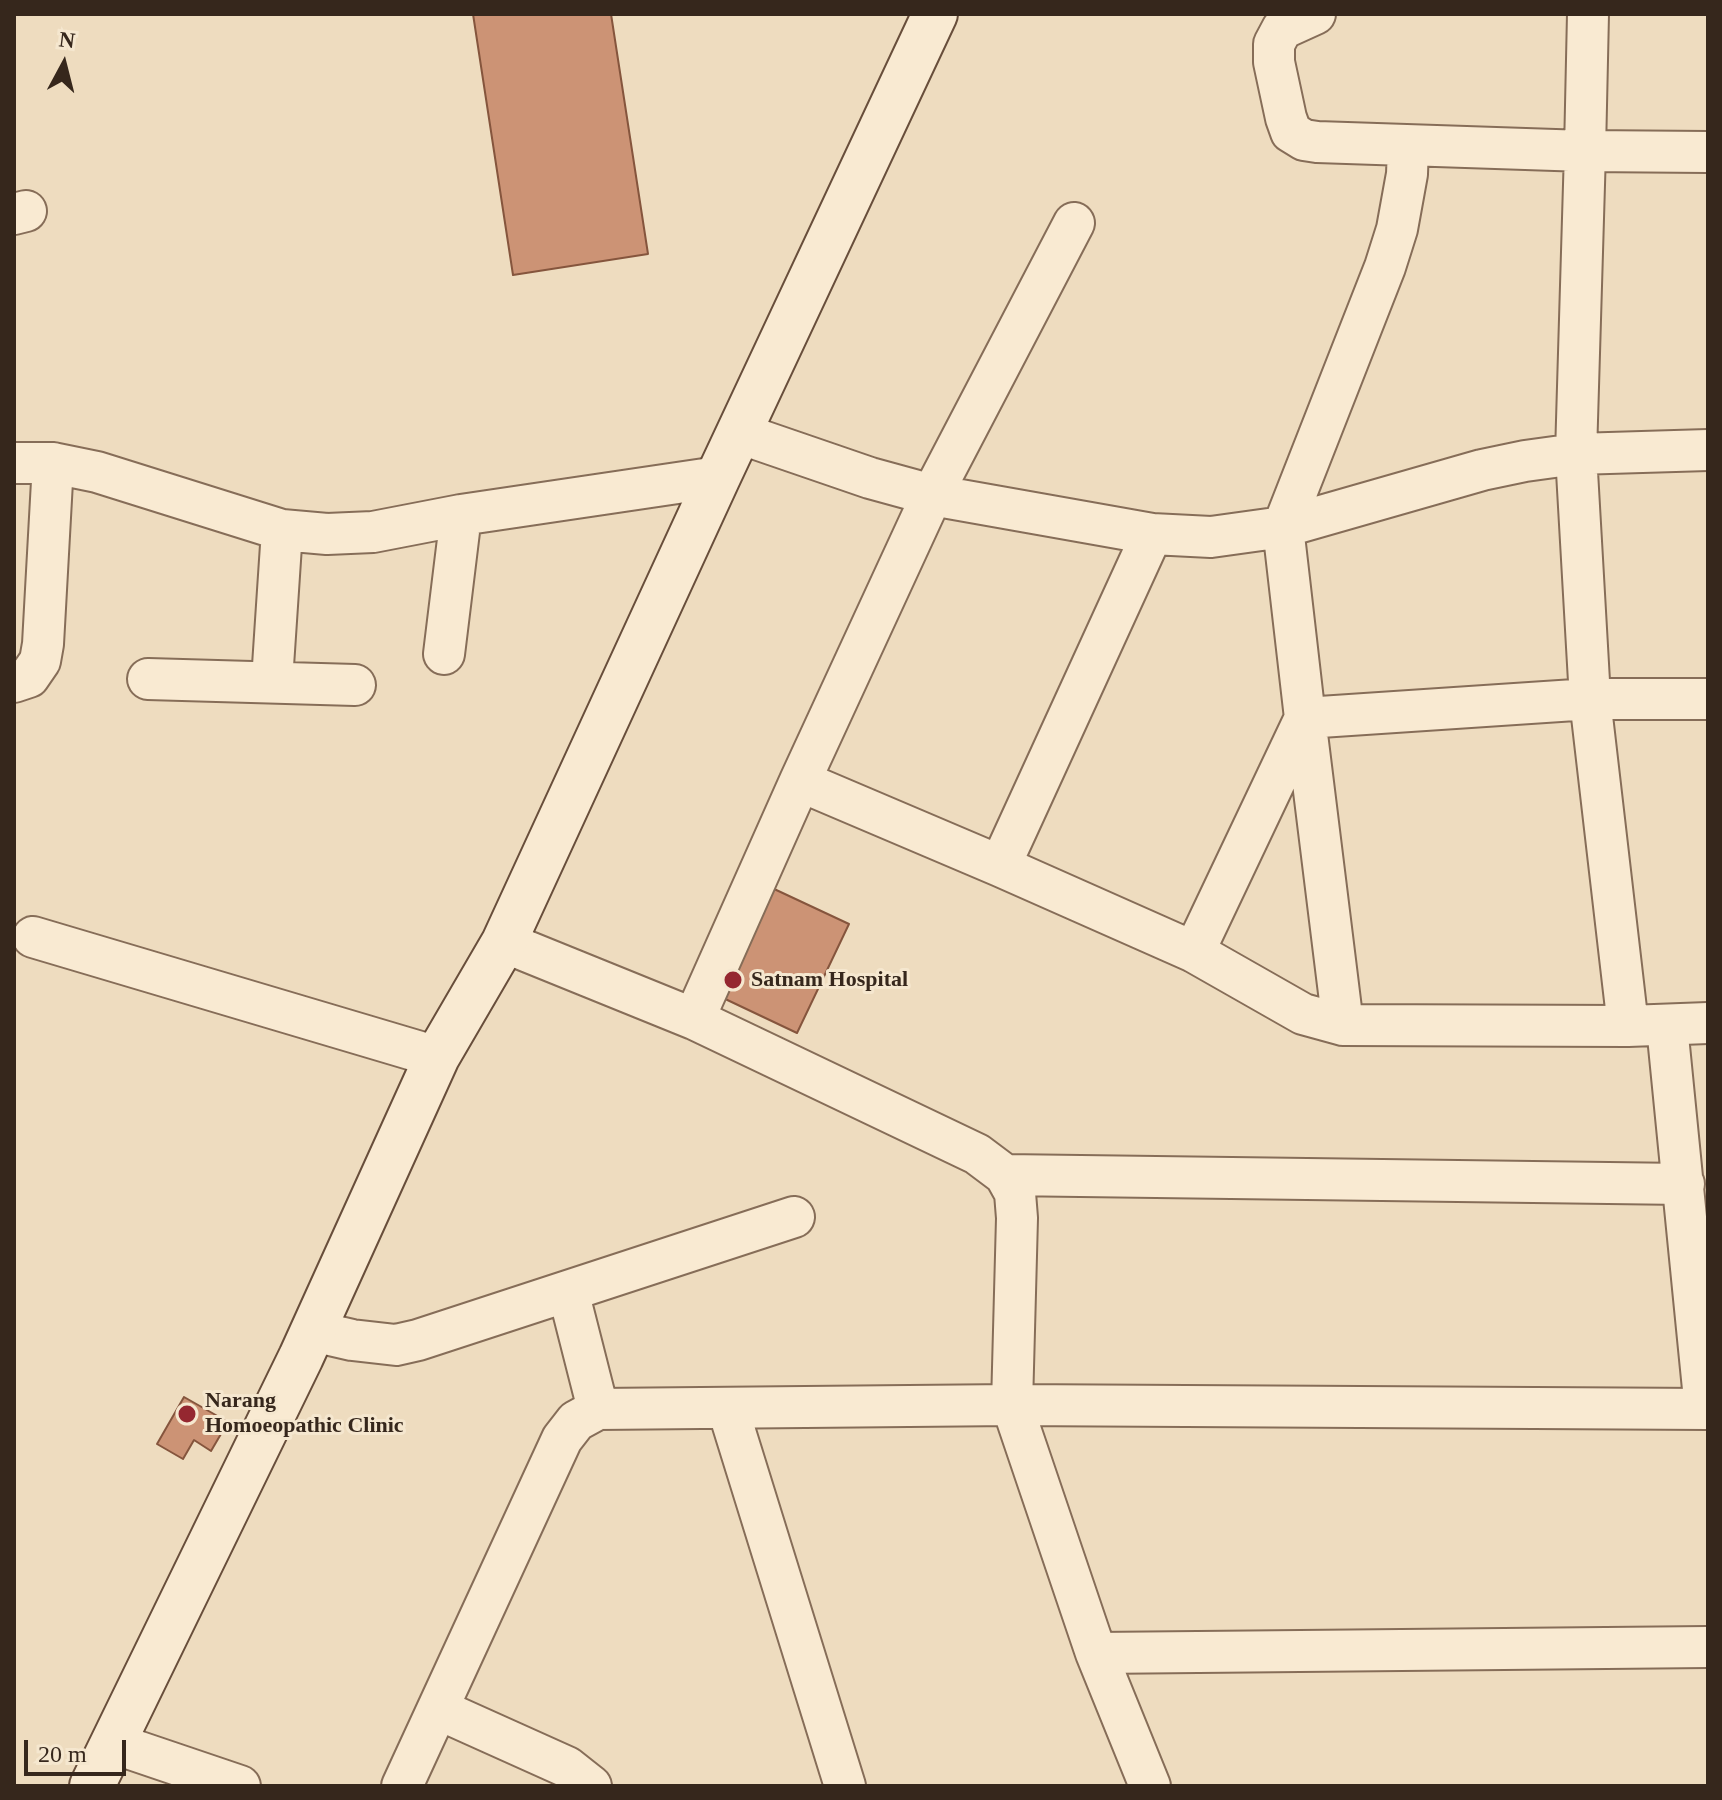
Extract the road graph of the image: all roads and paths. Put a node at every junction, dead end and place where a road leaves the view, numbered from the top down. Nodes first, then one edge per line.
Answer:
1 (935, 14) edge
2 (1315, 14) edge
3 (1588, 14) edge
4 (1408, 146) junction
5 (1585, 151) junction
6 (1708, 152) edge
7 (1074, 223) dead end
8 (739, 433) junction
9 (1708, 450) edge
10 (1576, 454) junction
11 (14, 463) edge
12 (53, 463) junction
13 (718, 477) junction
14 (932, 495) junction
15 (461, 515) junction
16 (1283, 527) junction
17 (282, 530) junction
18 (1152, 534) junction
19 (444, 654) dead end
20 (148, 679) dead end
21 (272, 681) junction
22 (14, 682) edge
23 (355, 685) dead end
24 (1590, 699) junction
25 (1708, 699) edge
26 (1305, 718) junction
27 (800, 781) junction
28 (1000, 866) junction
29 (33, 937) dead end
30 (504, 942) junction
31 (1194, 952) junction
32 (694, 1019) junction
33 (1708, 1023) edge
34 (1343, 1025) junction
35 (1628, 1026) junction
36 (1667, 1026) junction
37 (437, 1057) junction
38 (1005, 1175) junction
39 (1684, 1184) junction
40 (794, 1217) dead end
41 (568, 1291) junction
42 (313, 1331) junction
43 (1012, 1405) junction
44 (598, 1409) junction
45 (728, 1409) junction
46 (1707, 1409) edge
47 (1708, 1647) edge
48 (1096, 1653) junction
49 (438, 1709) junction
50 (113, 1743) junction
51 (92, 1786) edge
52 (240, 1786) edge
53 (402, 1786) edge
54 (591, 1786) edge
55 (845, 1786) edge
56 (1150, 1786) edge

1 - 8 main road
2 - 4 street
3 - 5 street
4 - 5 street
4 - 16 street
5 - 6 street
5 - 10 street
7 - 14 street
8 - 13 main road
8 - 14 street
9 - 10 street
10 - 16 street
10 - 24 street
11 - 12 street
12 - 17 street
12 - 22 street
13 - 15 street
13 - 30 main road
14 - 18 street
14 - 27 street
15 - 17 street
15 - 19 street
16 - 18 street
16 - 26 street
17 - 21 street
18 - 28 street
20 - 21 street
21 - 23 street
24 - 25 street
24 - 26 street
24 - 35 street
26 - 31 street
26 - 34 street
27 - 28 street
27 - 32 street
28 - 31 street
29 - 37 street
30 - 32 street
30 - 37 main road
31 - 34 street
32 - 38 street
33 - 36 street
34 - 35 street
35 - 36 street
36 - 39 street
37 - 42 main road
38 - 39 street
38 - 43 street
39 - 46 street
40 - 41 street
41 - 42 street
41 - 44 street
42 - 50 main road
43 - 45 street
43 - 46 street
43 - 48 street
44 - 45 street
44 - 49 street
45 - 55 street
47 - 48 street
48 - 56 street
49 - 53 street
49 - 54 street
50 - 51 main road
50 - 52 street

